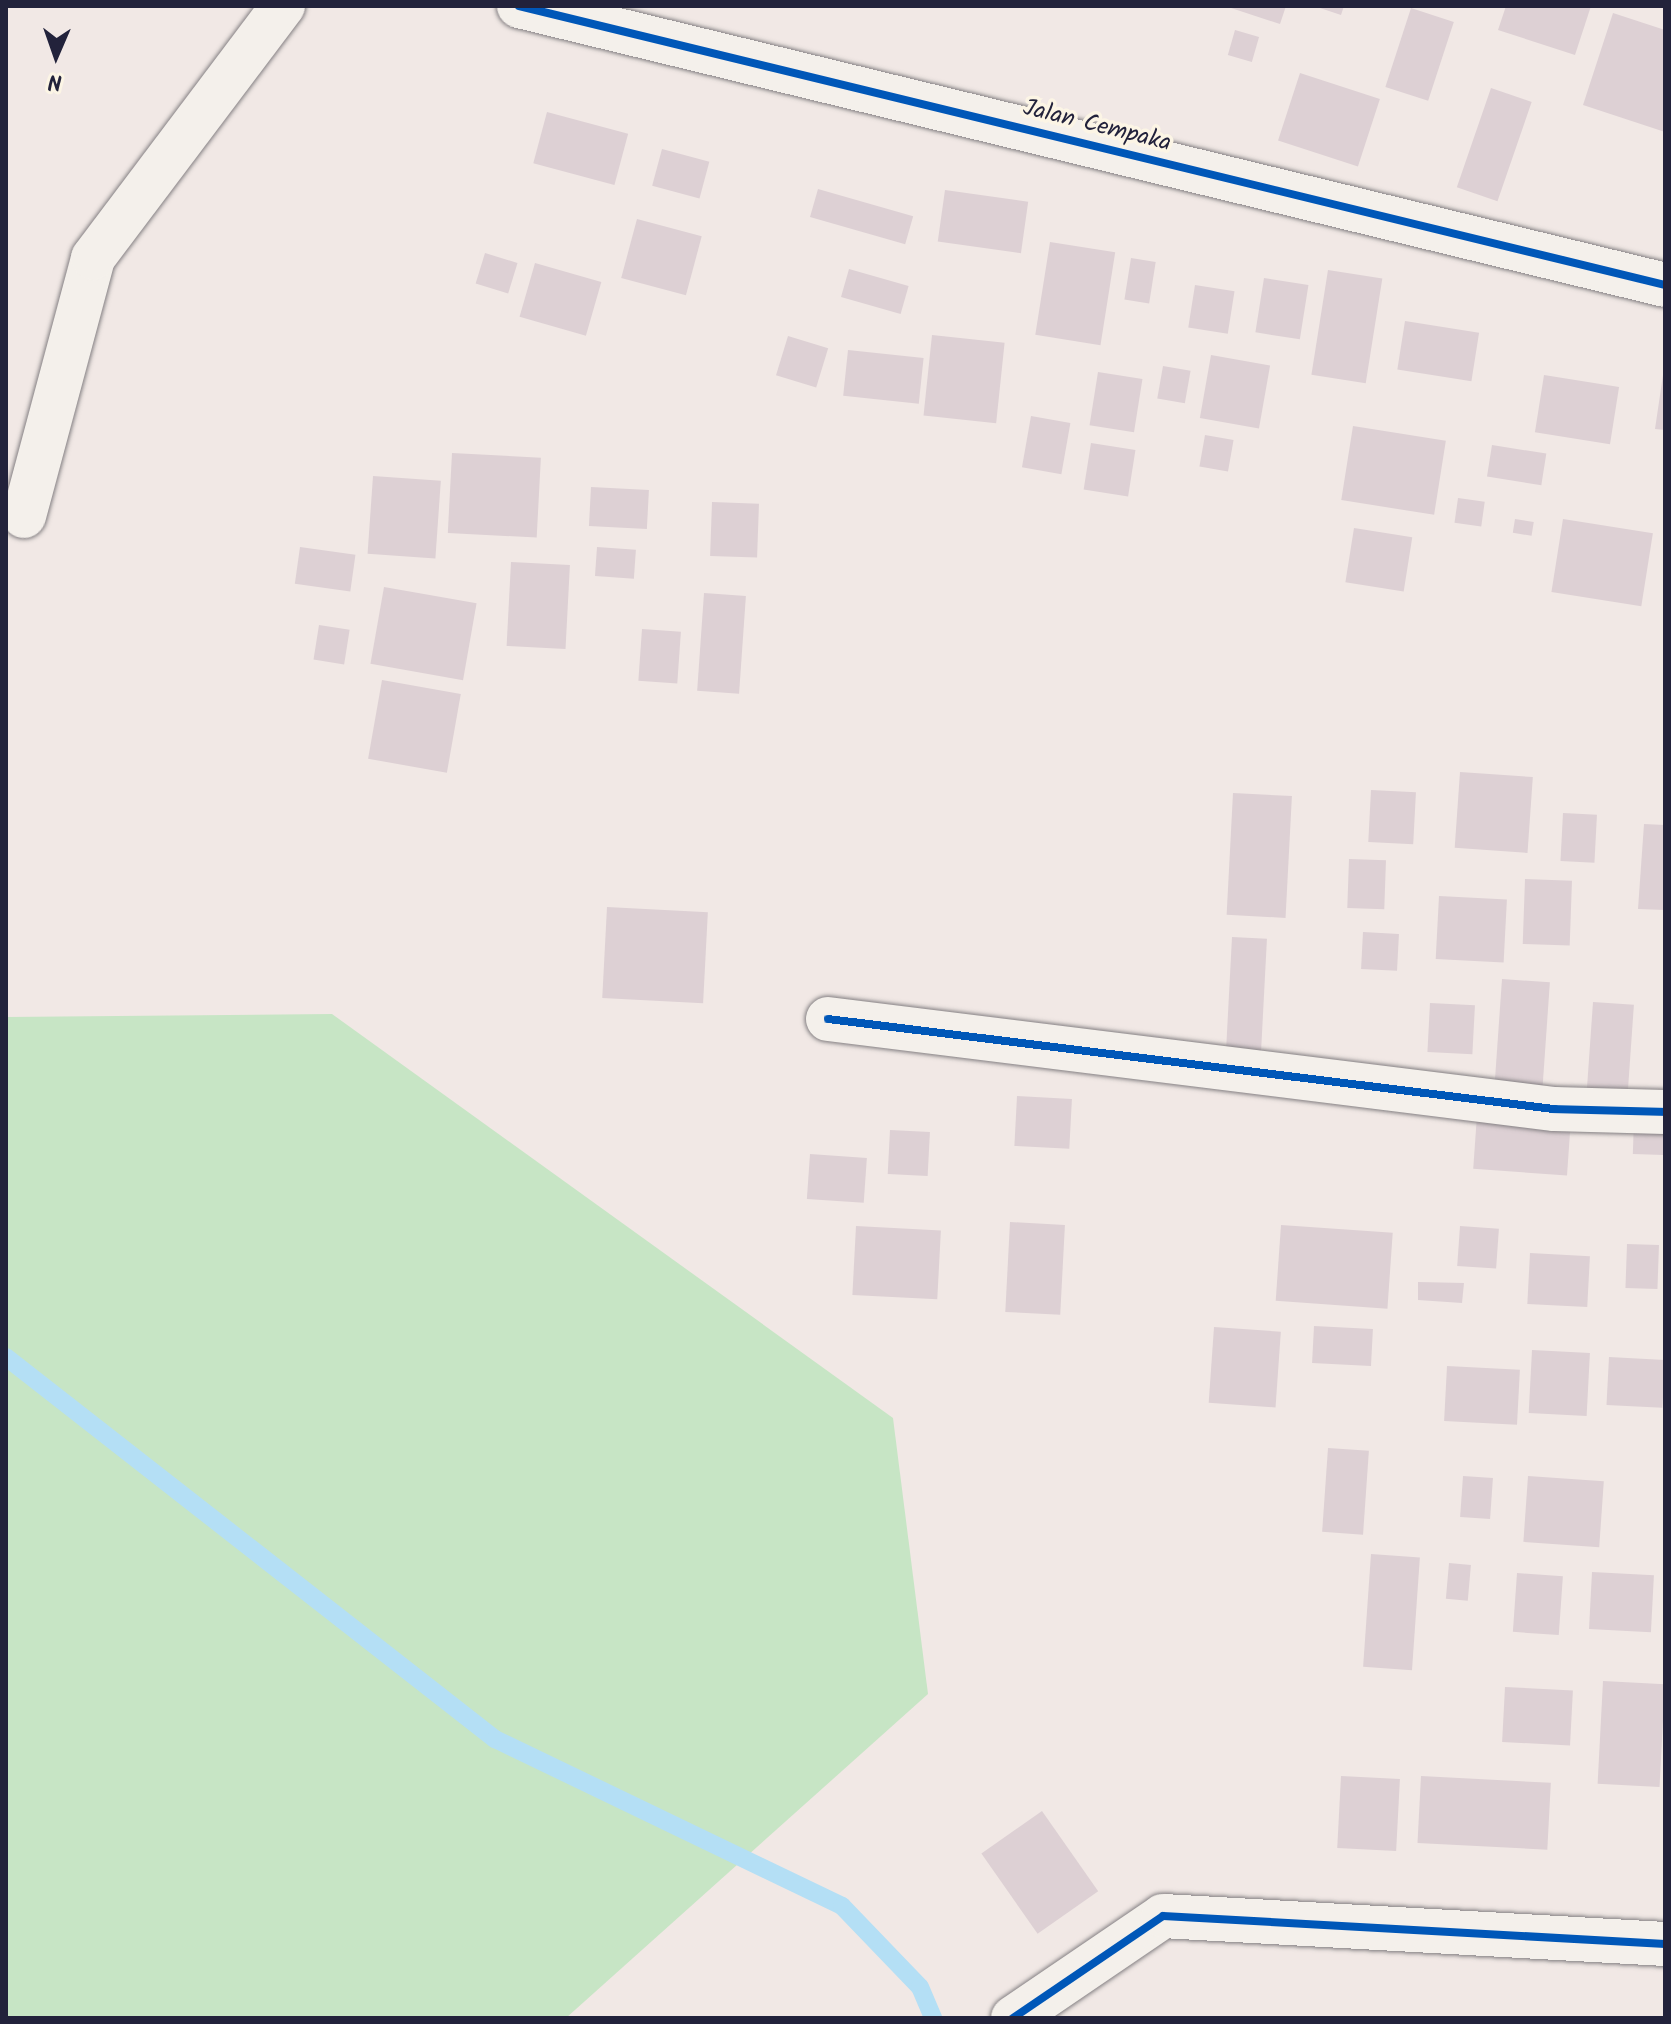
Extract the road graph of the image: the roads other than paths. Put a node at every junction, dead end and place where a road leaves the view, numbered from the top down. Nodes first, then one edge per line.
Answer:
1 (283, 6) edge
2 (519, 6) edge
3 (1665, 285) edge
4 (24, 516) dead end
5 (828, 1019) dead end
6 (1665, 1112) edge
7 (1665, 1944) edge
8 (1013, 2018) edge

1 - 4 street
2 - 3 street, Jalan Cempaka
5 - 6 street
7 - 8 street

